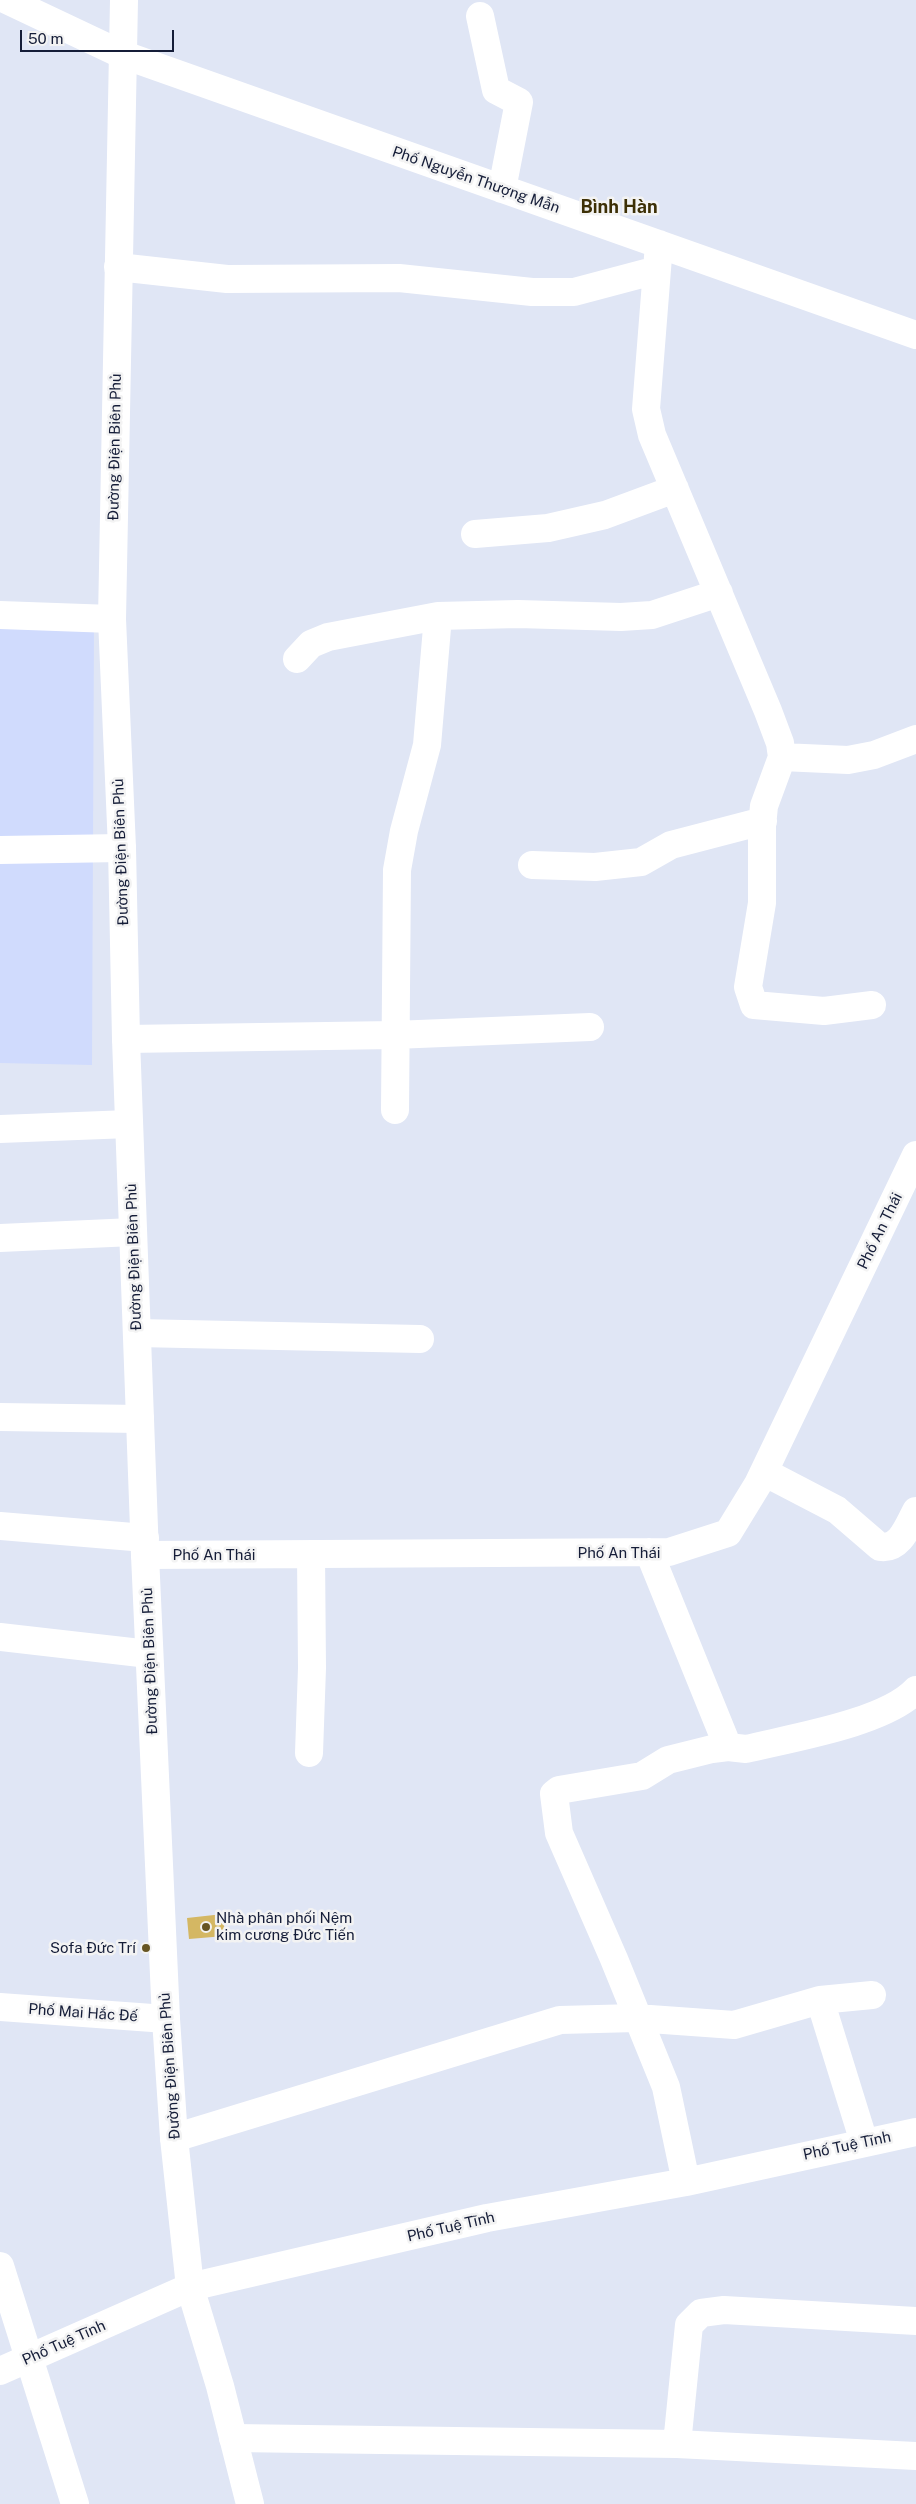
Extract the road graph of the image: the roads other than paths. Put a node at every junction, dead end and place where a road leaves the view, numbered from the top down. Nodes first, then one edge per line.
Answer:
1 (7, 0) edge
2 (124, 0) edge
3 (480, 16) dead end
4 (121, 54) junction
5 (502, 189) junction
6 (658, 257) junction
7 (118, 267) junction
8 (916, 335) edge
9 (675, 489) junction
10 (475, 534) dead end
11 (719, 593) junction
12 (0, 616) edge
13 (438, 616) junction
14 (112, 619) junction
15 (297, 659) dead end
16 (916, 739) edge
17 (782, 757) junction
18 (763, 821) junction
19 (122, 848) junction
20 (0, 850) edge
21 (532, 864) dead end
22 (872, 1005) dead end
23 (590, 1027) dead end
24 (394, 1035) junction
25 (126, 1038) junction
26 (395, 1110) dead end
27 (129, 1124) junction
28 (0, 1129) edge
29 (916, 1155) edge
30 (133, 1232) junction
31 (0, 1238) edge
32 (137, 1333) junction
33 (420, 1339) dead end
34 (0, 1418) edge
35 (140, 1420) junction
36 (764, 1472) junction
37 (916, 1511) edge
38 (0, 1526) edge
39 (145, 1547) junction
40 (649, 1552) junction
41 (311, 1554) junction
42 (0, 1637) edge
43 (149, 1654) junction
44 (916, 1690) edge
45 (728, 1747) junction
46 (309, 1753) dead end
47 (872, 1994) dead end
48 (820, 2000) junction
49 (0, 2007) edge
50 (636, 2018) junction
51 (166, 2019) junction
52 (916, 2132) edge
53 (174, 2138) junction
54 (864, 2142) junction
55 (686, 2182) junction
56 (0, 2266) edge
57 (190, 2287) junction
58 (916, 2321) edge
59 (28, 2359) junction
60 (0, 2371) edge
61 (233, 2438) junction
62 (678, 2444) junction
63 (916, 2456) edge
64 (75, 2504) edge
65 (250, 2504) edge

1 - 4 street, Phố Nguyễn Thượng Mẫn
2 - 4 street, Đường Điện Biên Phủ
3 - 5 street
4 - 5 street, Phố Nguyễn Thượng Mẫn
4 - 7 street, Đường Điện Biên Phủ
5 - 6 street, Phố Nguyễn Thượng Mẫn
6 - 7 street
6 - 8 street, Phố Nguyễn Thượng Mẫn
6 - 9 street
7 - 14 street, Đường Điện Biên Phủ
9 - 10 street
9 - 11 street
11 - 13 street
11 - 17 street
12 - 14 street
13 - 15 street
13 - 24 street
14 - 19 street, Đường Điện Biên Phủ
16 - 17 street
17 - 18 street
18 - 21 street
18 - 22 street
19 - 20 street
19 - 25 street, Đường Điện Biên Phủ
23 - 24 street
24 - 25 street
24 - 26 street
25 - 27 street, Đường Điện Biên Phủ
27 - 28 street
27 - 30 street, Đường Điện Biên Phủ
29 - 36 street, Phố An Thái
30 - 31 street
30 - 32 street, Đường Điện Biên Phủ
32 - 33 street
32 - 35 street, Đường Điện Biên Phủ
34 - 35 street
35 - 39 street, Đường Điện Biên Phủ
36 - 37 street
36 - 40 street, Phố An Thái
38 - 39 street, Phố An Thái
39 - 41 street, Phố An Thái
39 - 43 street, Đường Điện Biên Phủ
40 - 41 street, Phố An Thái
40 - 45 street
41 - 46 street
42 - 43 street
43 - 51 street, Đường Điện Biên Phủ
44 - 45 street
45 - 50 street
47 - 48 street
48 - 50 street
48 - 54 street
49 - 51 street, Phố Mai Hắc Đế
50 - 53 street
50 - 55 street
51 - 53 street, Đường Điện Biên Phủ
52 - 54 street, Phố Tuệ Tĩnh
53 - 57 street, Đường Điện Biên Phủ
54 - 55 street, Phố Tuệ Tĩnh
55 - 57 street, Phố Tuệ Tĩnh
56 - 59 street
57 - 59 street, Phố Tuệ Tĩnh
57 - 61 street, Đường Điện Biên Phủ
58 - 62 street
59 - 60 street, Phố Tuệ Tĩnh
59 - 64 street
61 - 62 street
61 - 65 street, Đường Điện Biên Phủ
62 - 63 street

